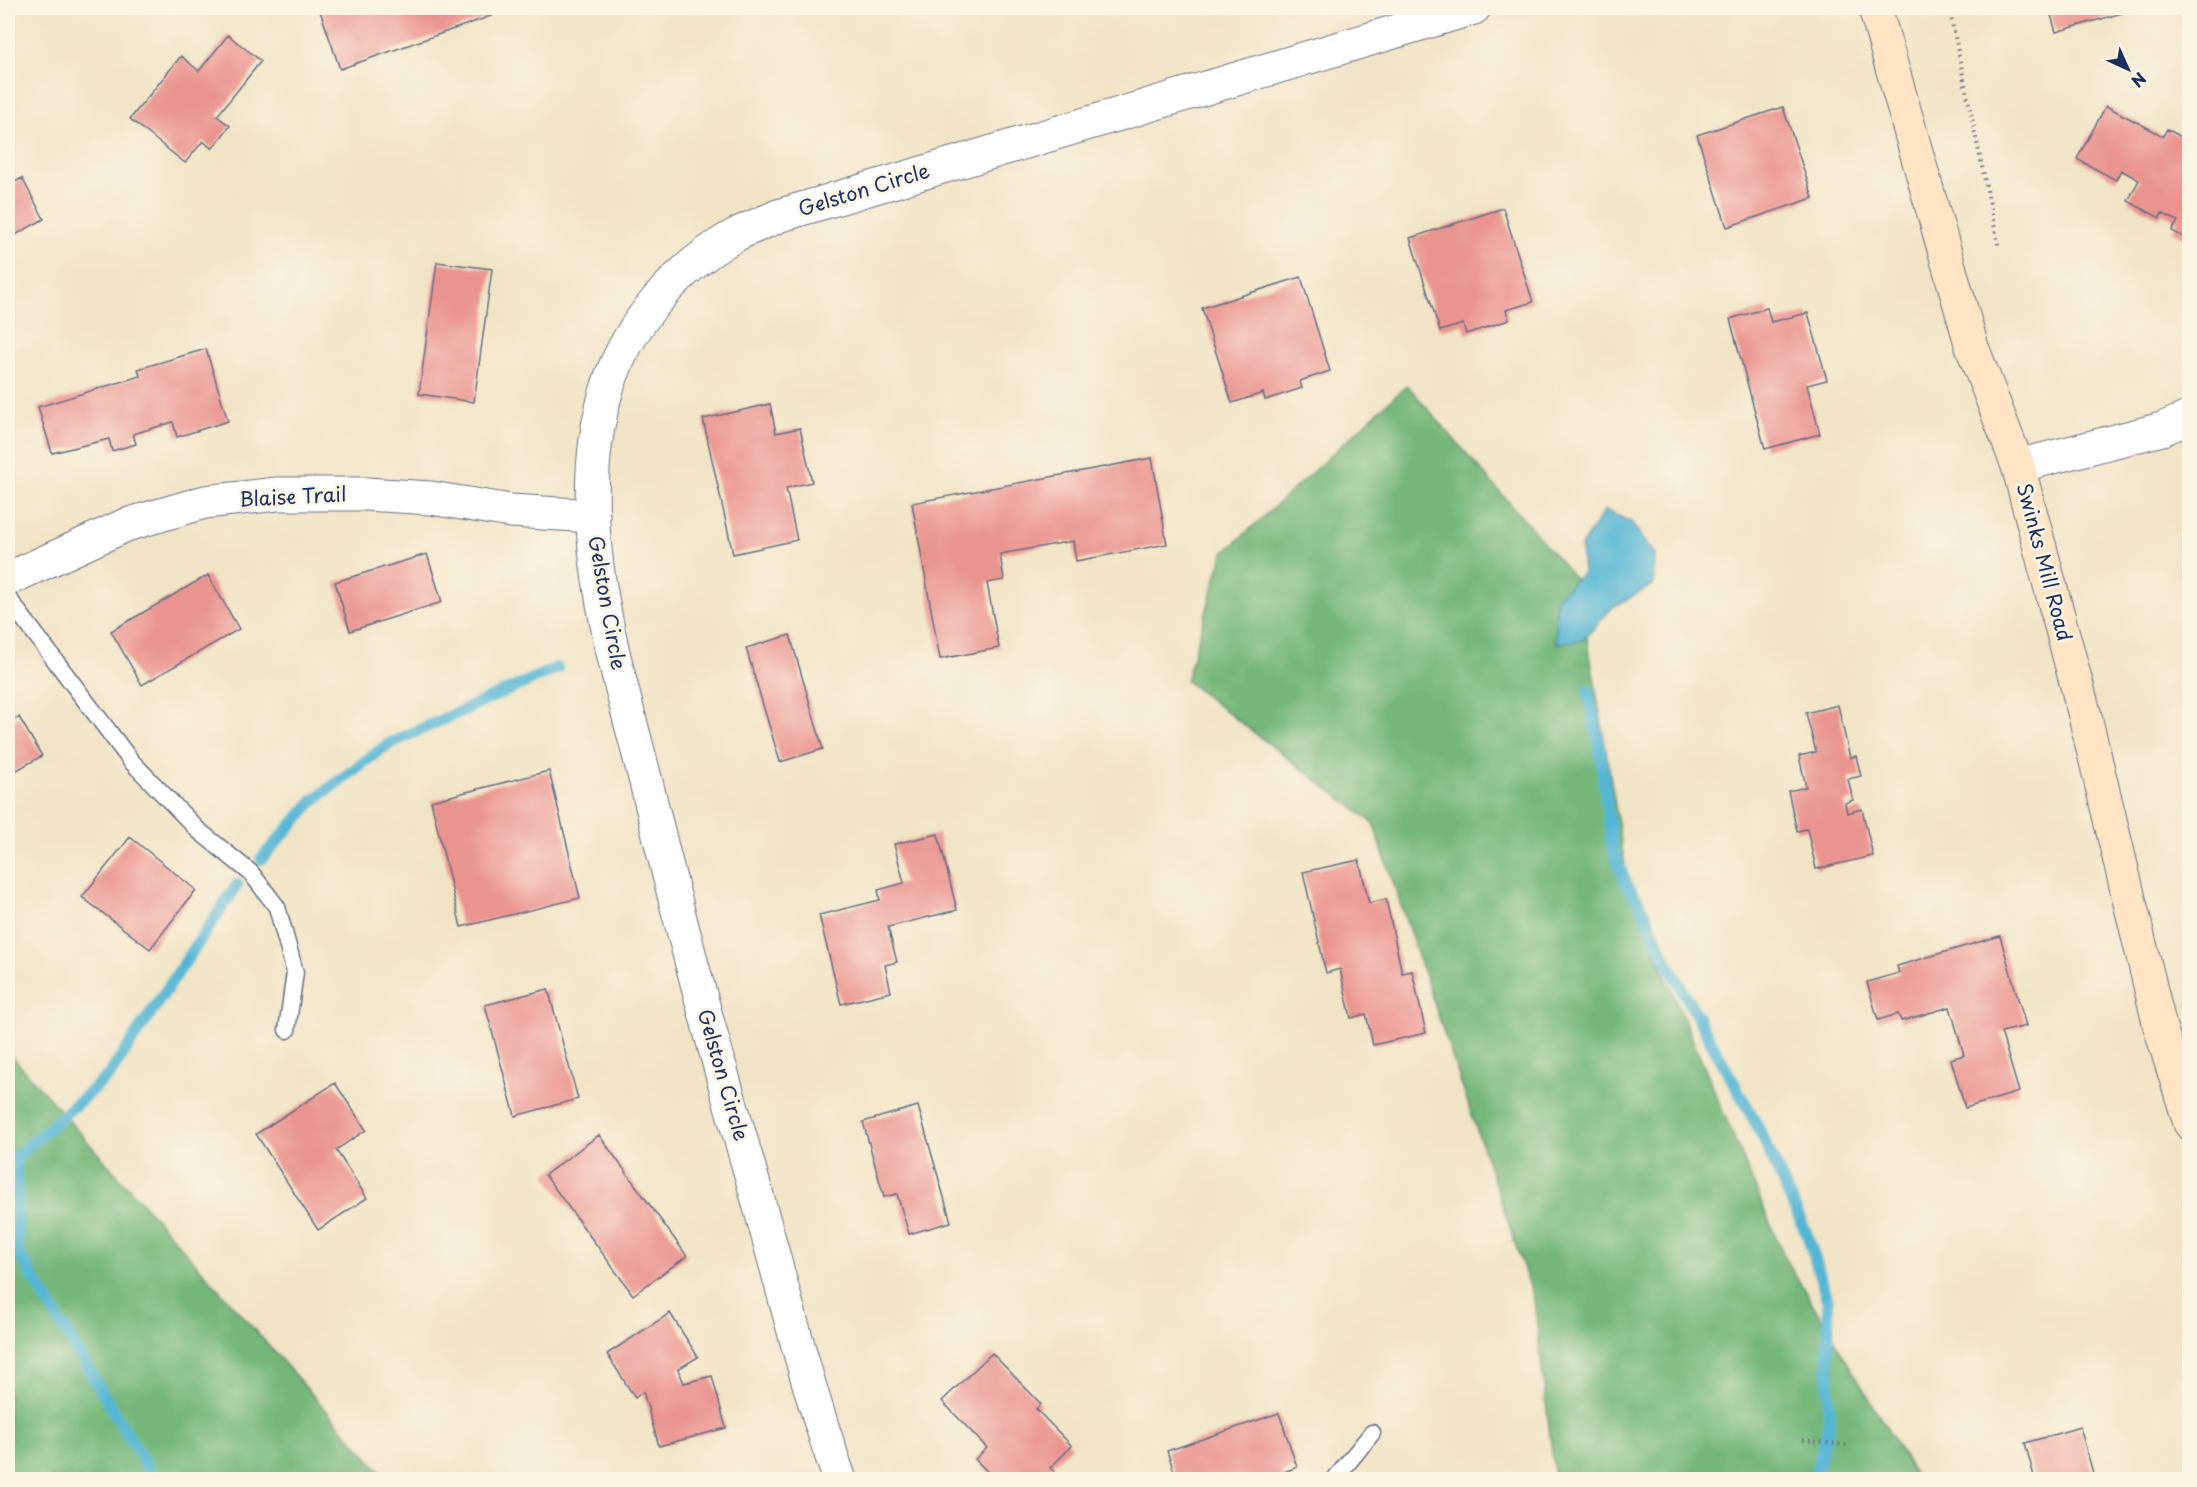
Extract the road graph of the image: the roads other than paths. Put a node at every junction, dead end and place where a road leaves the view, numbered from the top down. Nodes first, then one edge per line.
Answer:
1 (1474, 8) edge
2 (1875, 8) edge
3 (2190, 417) edge
4 (2018, 466) junction
5 (592, 516) junction
6 (8, 579) edge
7 (8, 598) edge
8 (287, 1030) dead end
9 (2190, 1123) edge
10 (1372, 1433) dead end
11 (840, 1479) edge
12 (1334, 1479) edge

1 - 5 street, Gelston Circle
2 - 4 street, Swinks Mill Road
3 - 4 street
4 - 9 street, Swinks Mill Road
5 - 6 street, Blaise Trail
5 - 11 street, Gelston Circle
7 - 8 lane
10 - 12 lane

